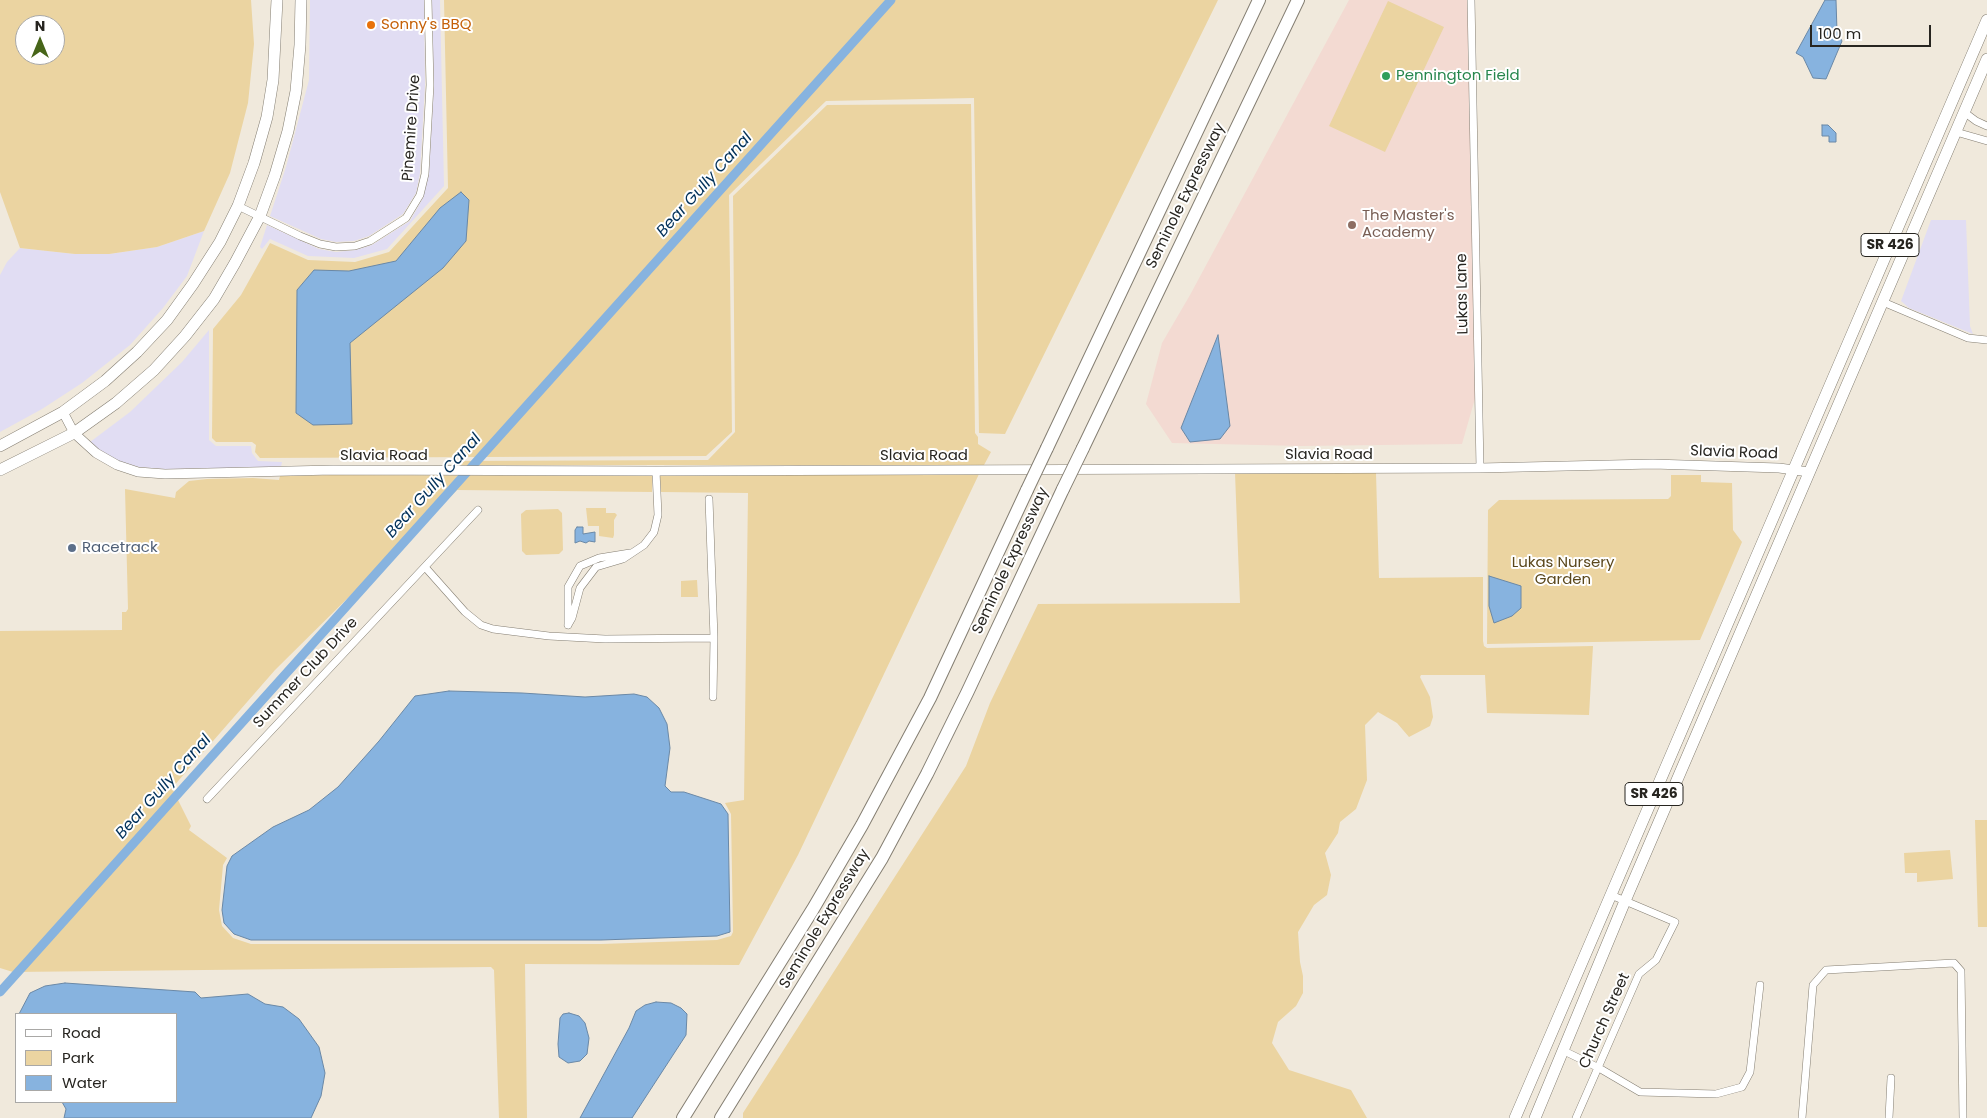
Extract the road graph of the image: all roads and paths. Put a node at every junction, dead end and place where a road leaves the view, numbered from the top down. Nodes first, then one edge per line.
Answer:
1 (277, 0) edge
2 (301, 0) edge
3 (428, 0) edge
4 (1258, 0) edge
5 (1298, 0) edge
6 (1471, 0) edge
7 (1987, 20) edge
8 (1987, 59) edge
9 (1964, 112) junction
10 (1987, 126) edge
11 (1956, 132) junction
12 (1987, 141) edge
13 (1907, 205) junction
14 (238, 206) junction
15 (260, 216) junction
16 (1907, 245) junction
17 (1883, 302) junction
18 (1987, 340) edge
19 (63, 412) junction
20 (74, 433) junction
21 (0, 446) edge
22 (1480, 468) junction
23 (0, 470) edge
24 (1794, 470) junction
25 (656, 471) junction
26 (1810, 472) junction
27 (709, 499) dead end
28 (478, 510) dead end
29 (633, 553) junction
30 (425, 566) junction
31 (568, 626) junction
32 (567, 636) junction
33 (714, 638) junction
34 (714, 697) dead end
35 (207, 799) dead end
36 (1611, 895) junction
37 (1625, 901) junction
38 (1760, 985) dead end
39 (1562, 1050) junction
40 (1599, 1068) junction
41 (1891, 1078) dead end
42 (683, 1118) edge
43 (721, 1118) edge
44 (1515, 1118) edge
45 (1535, 1118) edge
46 (1576, 1118) edge
47 (1802, 1118) edge
48 (1889, 1118) edge
49 (1963, 1118) edge

1 - 14 main road
2 - 15 main road
3 - 15 street, Pinemire Drive
4 - 42 highway, Seminole Expressway, bridge
5 - 43 highway, Seminole Expressway, bridge
6 - 22 street, Lukas Lane
7 - 13 main road, SR 426
8 - 9 main road, SR 426
9 - 10 street
9 - 11 main road, SR 426
11 - 12 street
11 - 16 main road, SR 426
13 - 16 main road
13 - 24 main road, SR 426
14 - 15 street, Pinemire Drive
14 - 19 main road
15 - 20 main road
16 - 17 main road, SR 426
17 - 18 street
17 - 26 main road, SR 426
19 - 20 street, Slavia Road
19 - 21 main road
20 - 23 main road
20 - 25 street, Slavia Road
22 - 24 street, Slavia Road
22 - 25 street, Slavia Road
24 - 26 street, Slavia Road
24 - 36 main road, SR 426
25 - 29 street
26 - 37 main road, SR 426
27 - 33 street
28 - 30 street, Summer Club Drive
29 - 31 street
29 - 31 street
30 - 32 street
30 - 35 street, Summer Club Drive
31 - 32 street
32 - 33 street
33 - 34 street
36 - 37 street, Church Street
36 - 44 main road, SR 426
37 - 39 main road, SR 426
37 - 40 street, Church Street
38 - 40 street
39 - 40 street
39 - 45 main road, SR 426
40 - 46 street, Church Street
41 - 48 street
47 - 49 street

